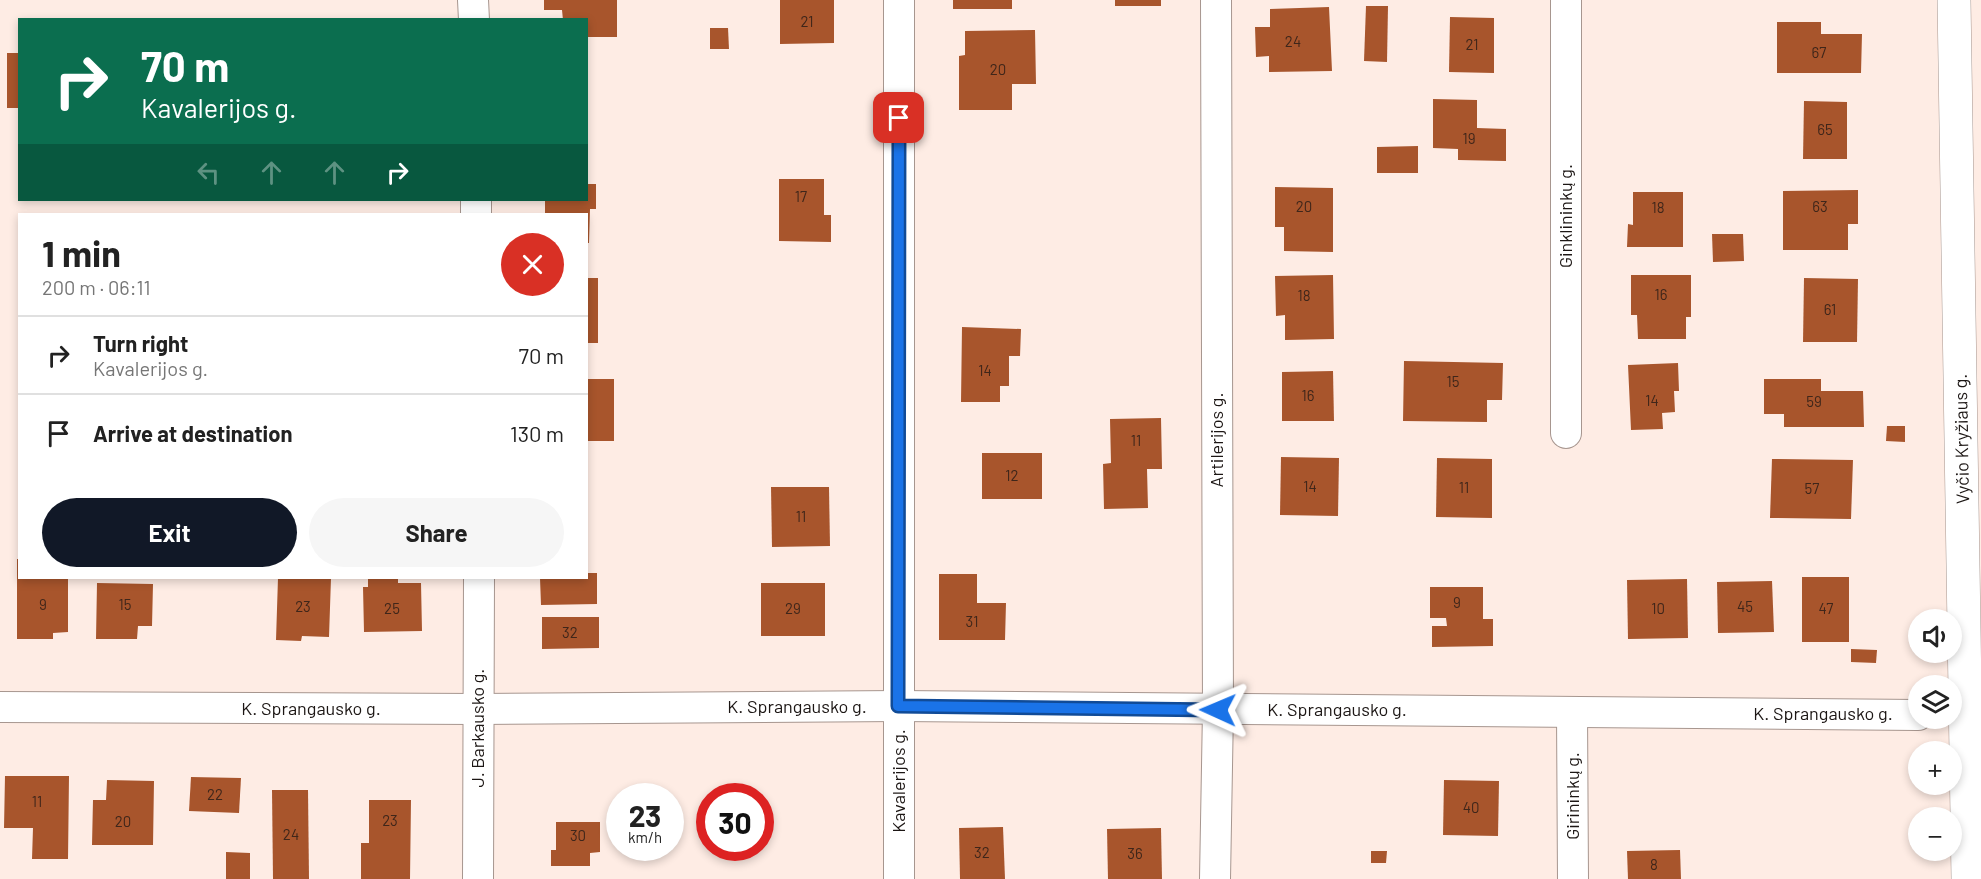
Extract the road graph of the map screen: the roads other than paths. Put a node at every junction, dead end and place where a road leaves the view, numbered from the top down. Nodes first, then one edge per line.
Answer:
1 (474, 0) edge
2 (899, 0) edge
3 (1216, 0) edge
4 (1566, 0) edge
5 (1953, 0) edge
6 (474, 18) edge
7 (1566, 433) dead end
8 (479, 579) edge
9 (898, 706) junction
10 (0, 707) edge
11 (478, 709) junction
12 (1218, 710) junction
13 (1572, 712) junction
14 (1908, 715) edge
15 (1966, 715) edge
16 (478, 879) edge
17 (899, 879) edge
18 (1215, 879) edge
19 (1573, 879) edge
20 (1968, 879) edge

1 - 6 street
2 - 9 street, Kavalerijos g.
3 - 12 street, Artilerijos g.
4 - 7 street, Ginklininkų g.
5 - 15 street, Vyčio Kryžiaus g.
8 - 11 street, J. Barkausko g.
9 - 11 street, K. Sprangausko g.
9 - 12 street, K. Sprangausko g.
9 - 17 street, Kavalerijos g.
10 - 11 street, K. Sprangausko g.
11 - 16 street, J. Barkausko g.
12 - 13 street, K. Sprangausko g.
12 - 18 street, Artilerijos g.
13 - 14 street, K. Sprangausko g.
13 - 19 street, Girininkų g.
15 - 20 street, Vyčio Kryžiaus g.

